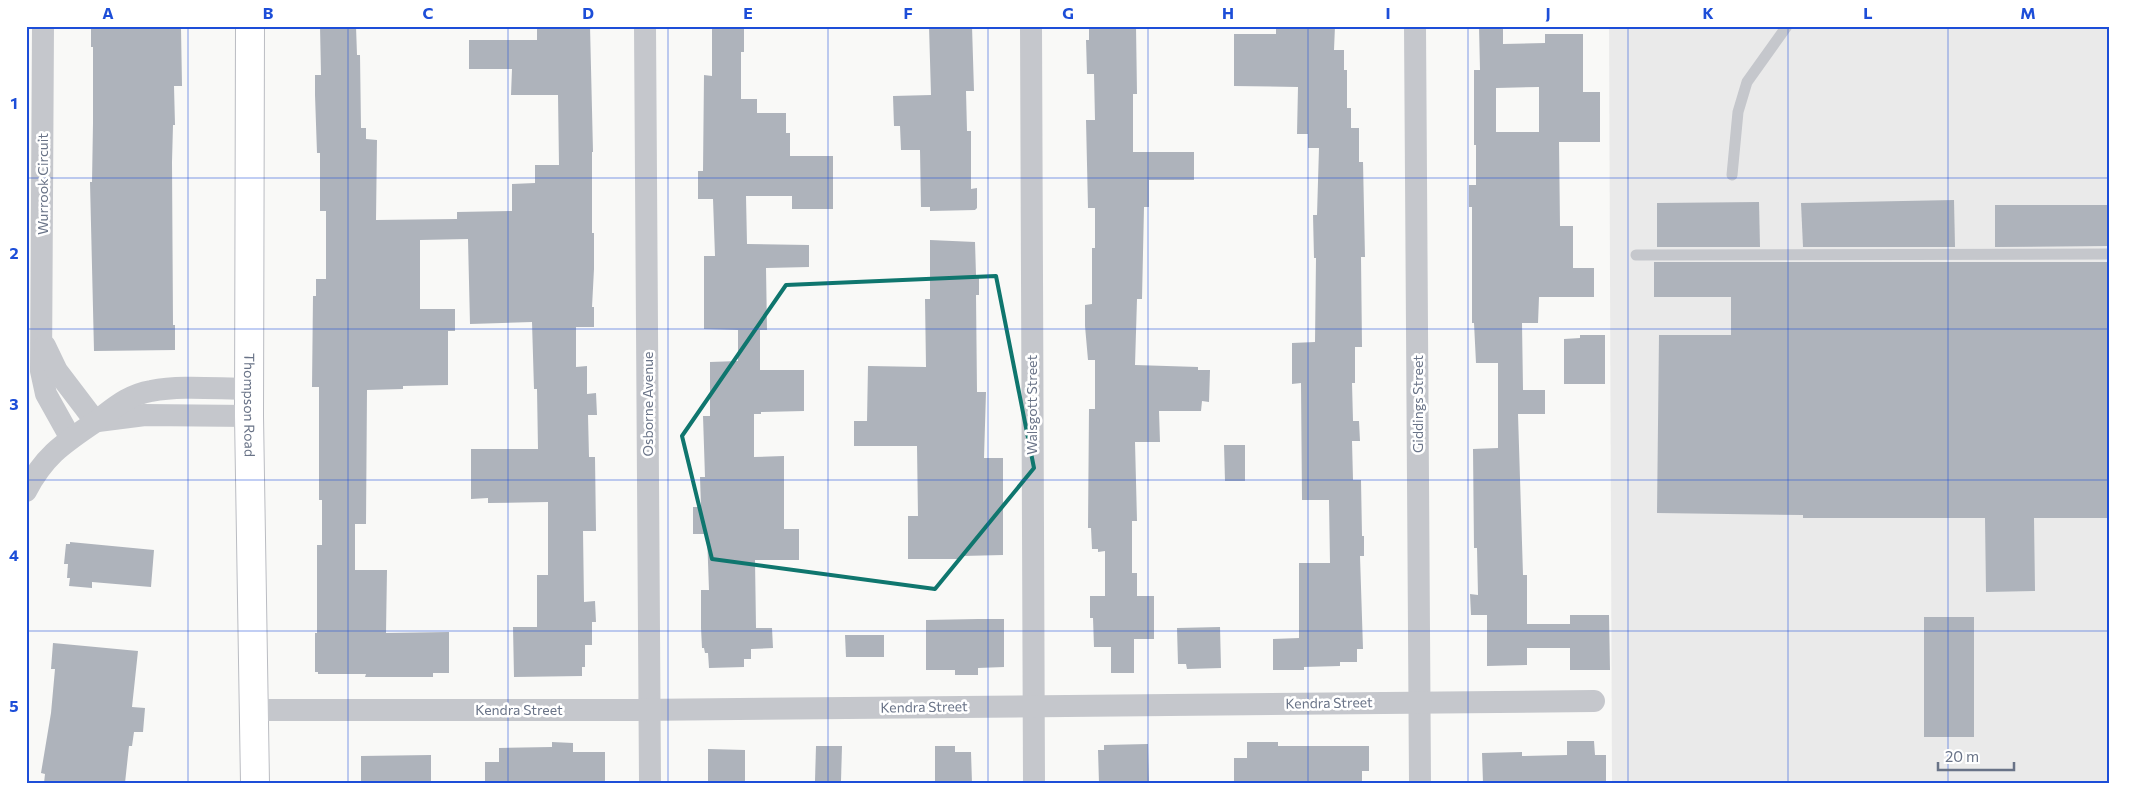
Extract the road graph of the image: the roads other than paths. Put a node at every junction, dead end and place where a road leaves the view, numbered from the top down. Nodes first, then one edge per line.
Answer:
1 (43, 26) edge
2 (250, 26) edge
3 (644, 26) edge
4 (1031, 26) edge
5 (1416, 26) edge
6 (1787, 26) edge
7 (34, 50) edge
8 (1732, 176) dead end
9 (2109, 254) edge
10 (1636, 255) dead end
11 (35, 342) edge
12 (250, 389) junction
13 (249, 416) junction
14 (95, 421) junction
15 (70, 437) junction
16 (26, 491) edge
17 (1594, 701) dead end
18 (1420, 703) junction
19 (1033, 706) junction
20 (254, 710) junction
21 (650, 710) junction
22 (254, 783) edge
23 (650, 783) edge
24 (1034, 783) edge
25 (1420, 783) edge

1 - 7 street, Wurrook Circuit
2 - 12 main road, Thompson Road
3 - 21 street, Osborne Avenue
4 - 19 street, Walsgott Street
5 - 18 street, Giddings Street
6 - 8 lane
7 - 11 street, Wurrook Circuit
9 - 10 lane
11 - 14 street, Wurrook Circuit
11 - 15 street, Wurrook Circuit
12 - 13 main road, Thompson Road
12 - 14 street
13 - 14 street
13 - 20 main road, Thompson Road
14 - 15 street
15 - 16 street
17 - 18 street, Kendra Street
18 - 19 street, Kendra Street
18 - 25 street, Giddings Street
19 - 21 street, Kendra Street
19 - 24 street, Walsgott Street
20 - 21 street, Kendra Street
20 - 22 main road, Thompson Road
21 - 23 street, Osborne Avenue

